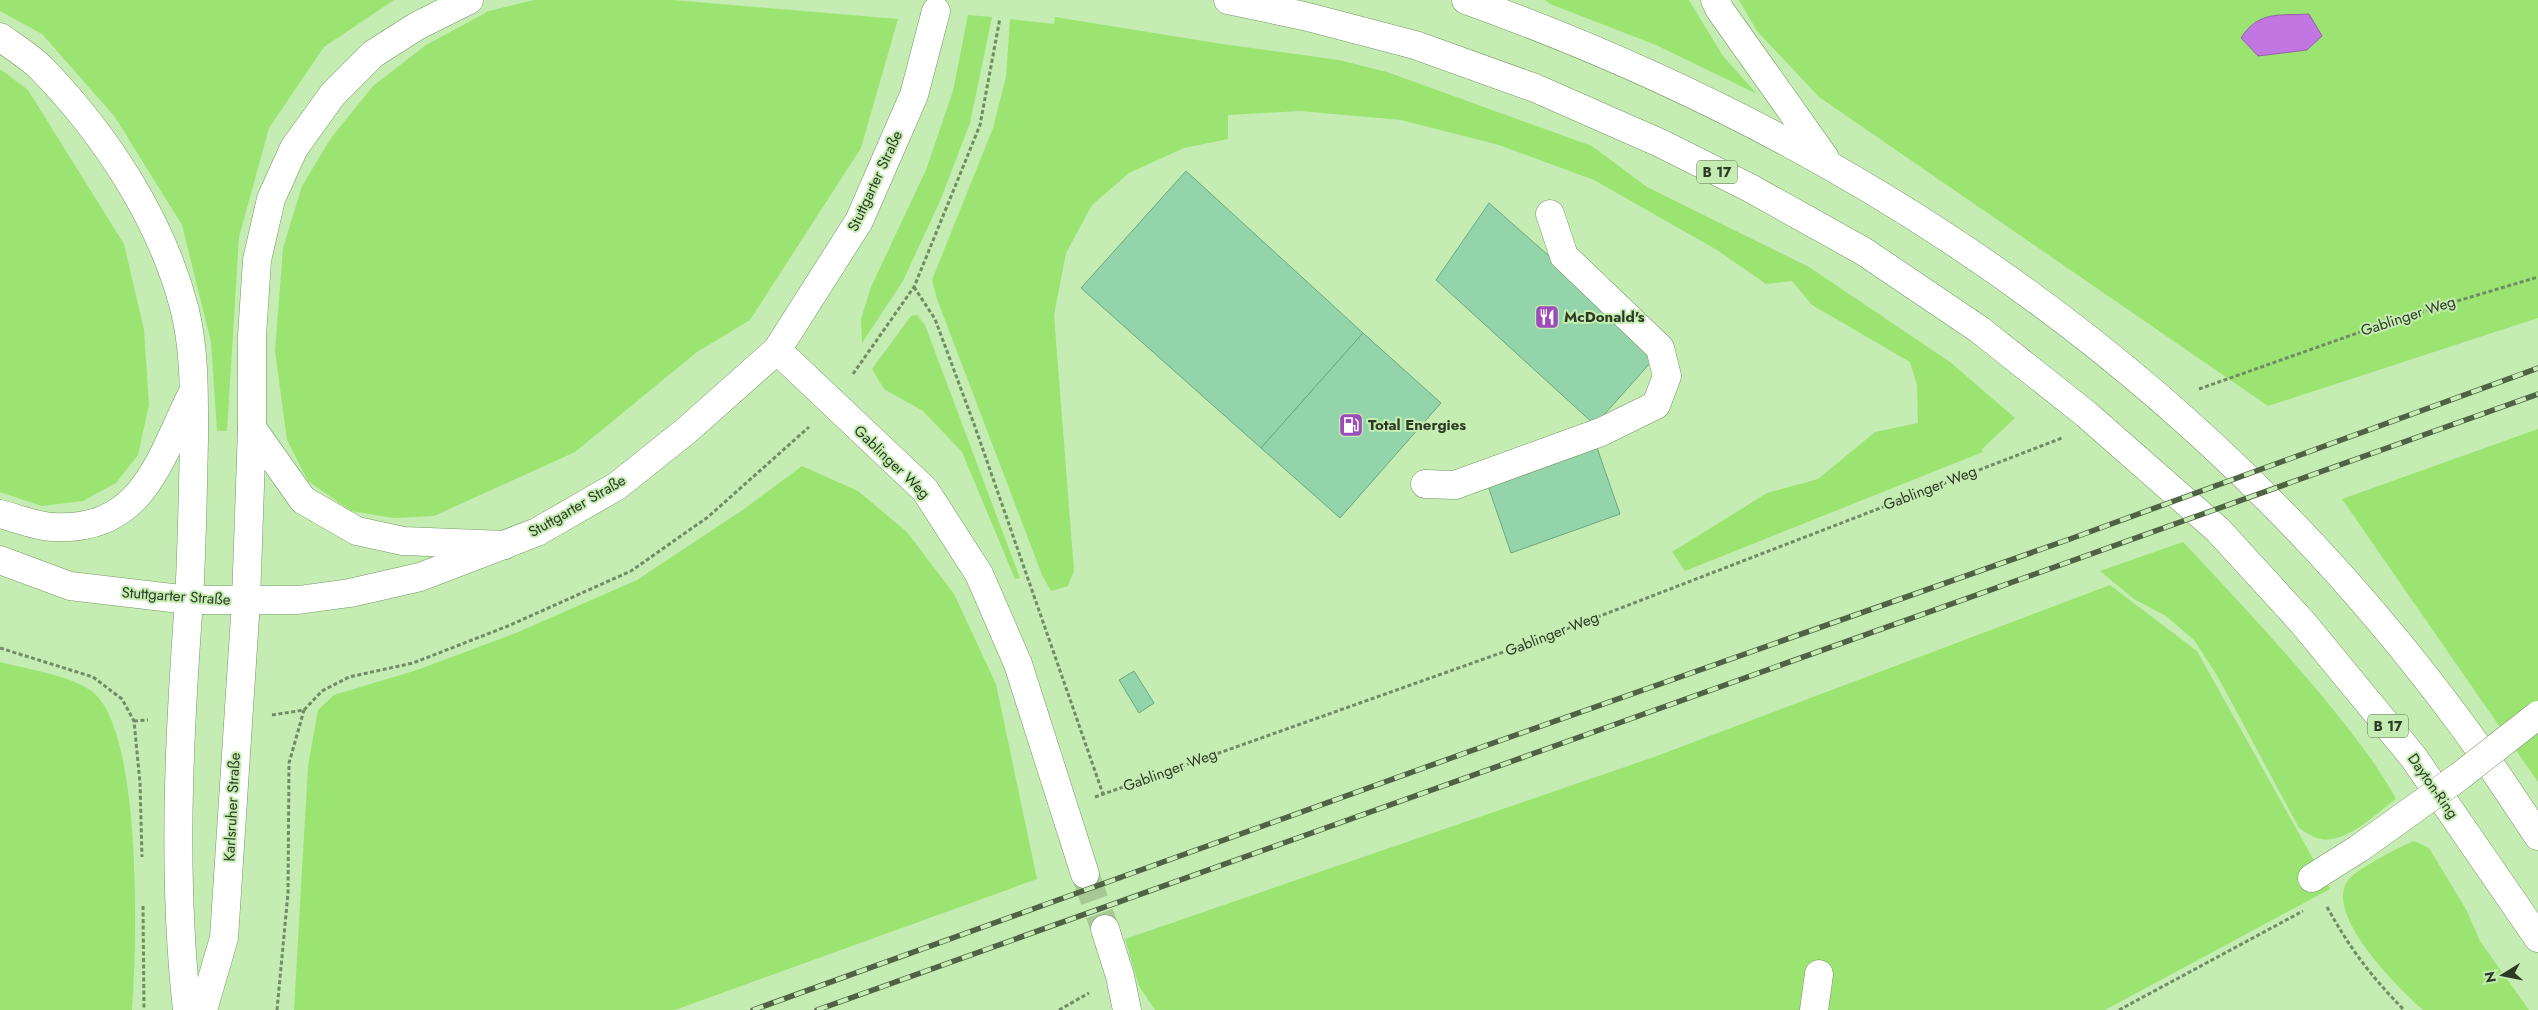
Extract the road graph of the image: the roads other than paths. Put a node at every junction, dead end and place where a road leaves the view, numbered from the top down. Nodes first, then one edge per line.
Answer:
1 (468, 0) edge
2 (1228, 0) edge
3 (1466, 0) edge
4 (1715, 0) edge
5 (936, 11) dead end
6 (0, 37) edge
7 (1830, 165) junction
8 (1550, 214) dead end
9 (777, 350) junction
10 (194, 390) junction
11 (252, 428) junction
12 (1425, 484) dead end
13 (0, 514) edge
14 (505, 545) junction
15 (0, 560) edge
16 (189, 600) junction
17 (246, 601) junction
18 (2538, 715) edge
19 (2533, 820) edge
20 (1085, 874) tunnel mouth
21 (2318, 889) road end
22 (1106, 929) tunnel mouth
23 (2538, 938) edge
24 (1818, 974) dead end
25 (187, 1010) edge
26 (203, 1010) edge
27 (1128, 1010) edge
28 (1814, 1010) edge

1 - 11 main road, Karlsruher Straße
2 - 23 main road, Dayton-Ring / B 17
3 - 7 main road
4 - 7 main road
5 - 9 main road, Stuttgarter Straße
6 - 10 main road
7 - 19 main road
8 - 12 main road
9 - 14 main road, Stuttgarter Straße
9 - 20 main road, Gablinger Weg
10 - 13 main road
10 - 16 main road
11 - 14 main road
11 - 17 main road, Karlsruher Straße
14 - 17 main road, Stuttgarter Straße
15 - 16 main road, Stuttgarter Straße
16 - 17 main road, Stuttgarter Straße
16 - 25 main road
17 - 26 main road, Karlsruher Straße
18 - 21 main road, bridge
22 - 27 main road
24 - 28 main road

